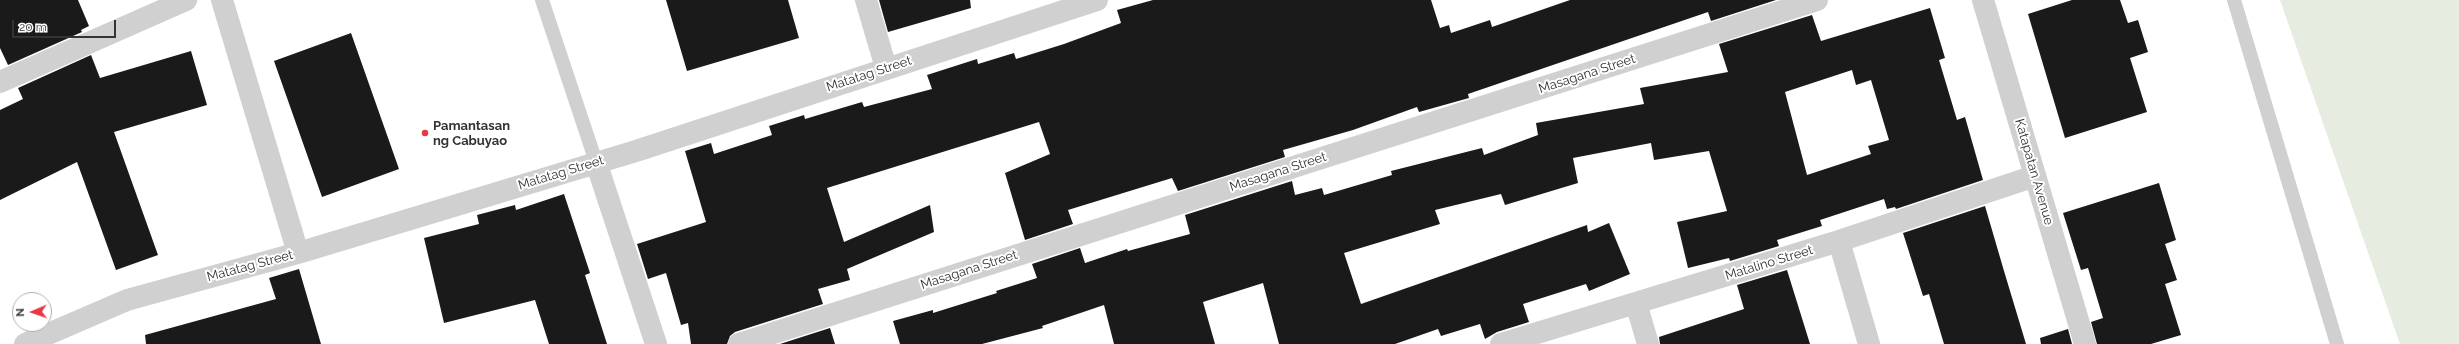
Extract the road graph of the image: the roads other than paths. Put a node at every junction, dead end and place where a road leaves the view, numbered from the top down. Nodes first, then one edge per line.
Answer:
1 (186, 0) edge
2 (222, 0) edge
3 (542, 0) edge
4 (866, 0) edge
5 (1097, 0) edge
6 (1817, 0) edge
7 (1984, 0) edge
8 (2234, 0) edge
9 (886, 68) junction
10 (0, 82) edge
11 (596, 162) junction
12 (2035, 176) junction
13 (1839, 241) junction
14 (298, 253) junction
15 (1636, 303) junction
16 (25, 344) edge
17 (656, 344) edge
18 (739, 344) edge
19 (1501, 344) edge
20 (1648, 344) edge
21 (1869, 344) edge
22 (2085, 344) edge
23 (2337, 344) edge

1 - 10 street
2 - 14 street
3 - 11 lane
4 - 9 street
5 - 9 street, Matatag Street
6 - 18 street, Masagana Street
7 - 12 street, Katapatan Avenue
8 - 23 lane
9 - 11 street, Matatag Street
11 - 14 street, Matatag Street
11 - 17 street
12 - 13 street, Matalino Street
12 - 22 street, Katapatan Avenue
13 - 15 street, Matalino Street
13 - 21 street
14 - 16 street, Matatag Street
15 - 19 street, Matalino Street
15 - 20 street

